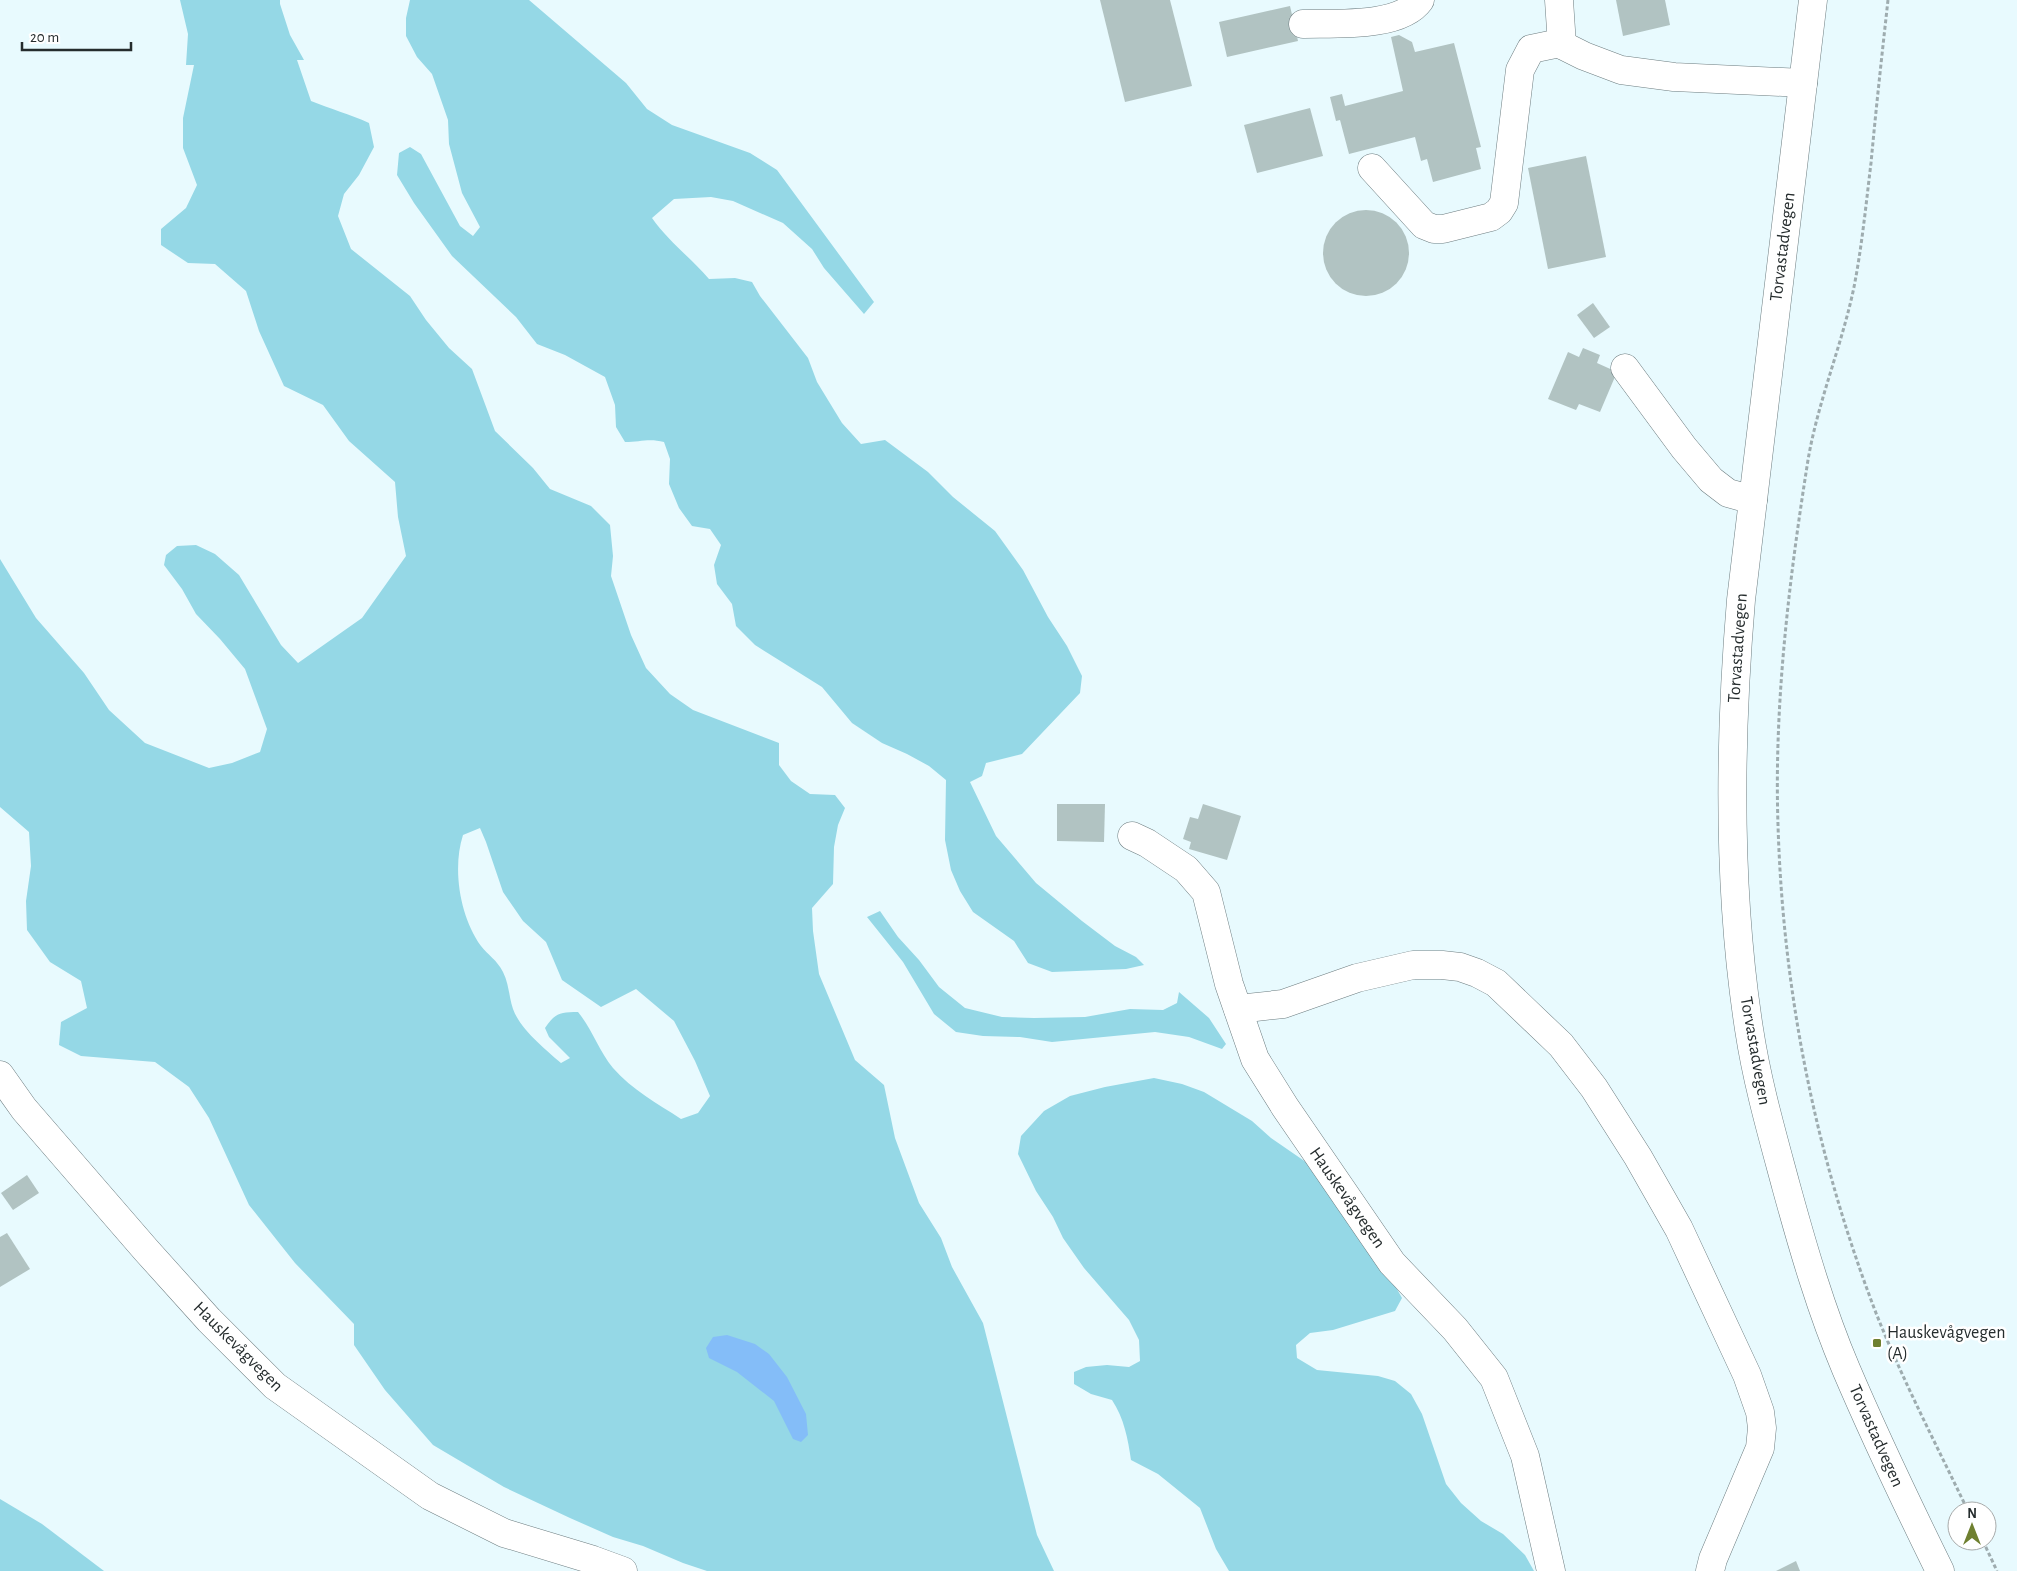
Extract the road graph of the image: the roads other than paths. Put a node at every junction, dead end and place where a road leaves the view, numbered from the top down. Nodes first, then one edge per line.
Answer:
1 (1420, 0) edge
2 (1559, 0) edge
3 (1813, 0) edge
4 (1303, 24) dead end
5 (1562, 45) junction
6 (1803, 83) junction
7 (1372, 168) dead end
8 (1624, 368) dead end
9 (1753, 500) junction
10 (1132, 836) dead end
11 (1238, 1009) junction
12 (0, 1075) edge
13 (623, 1571) edge
14 (1551, 1571) edge
15 (1710, 1571) edge
16 (1940, 1571) edge

1 - 4 main road
2 - 5 main road
3 - 6 main road, Torvastadvegen
5 - 6 main road
5 - 7 main road
6 - 9 main road, Torvastadvegen
8 - 9 main road
9 - 16 main road, Torvastadvegen
10 - 11 main road, Hauskevågvegen
11 - 14 main road, Hauskevågvegen
11 - 15 main road
12 - 13 main road, Hauskevågvegen

